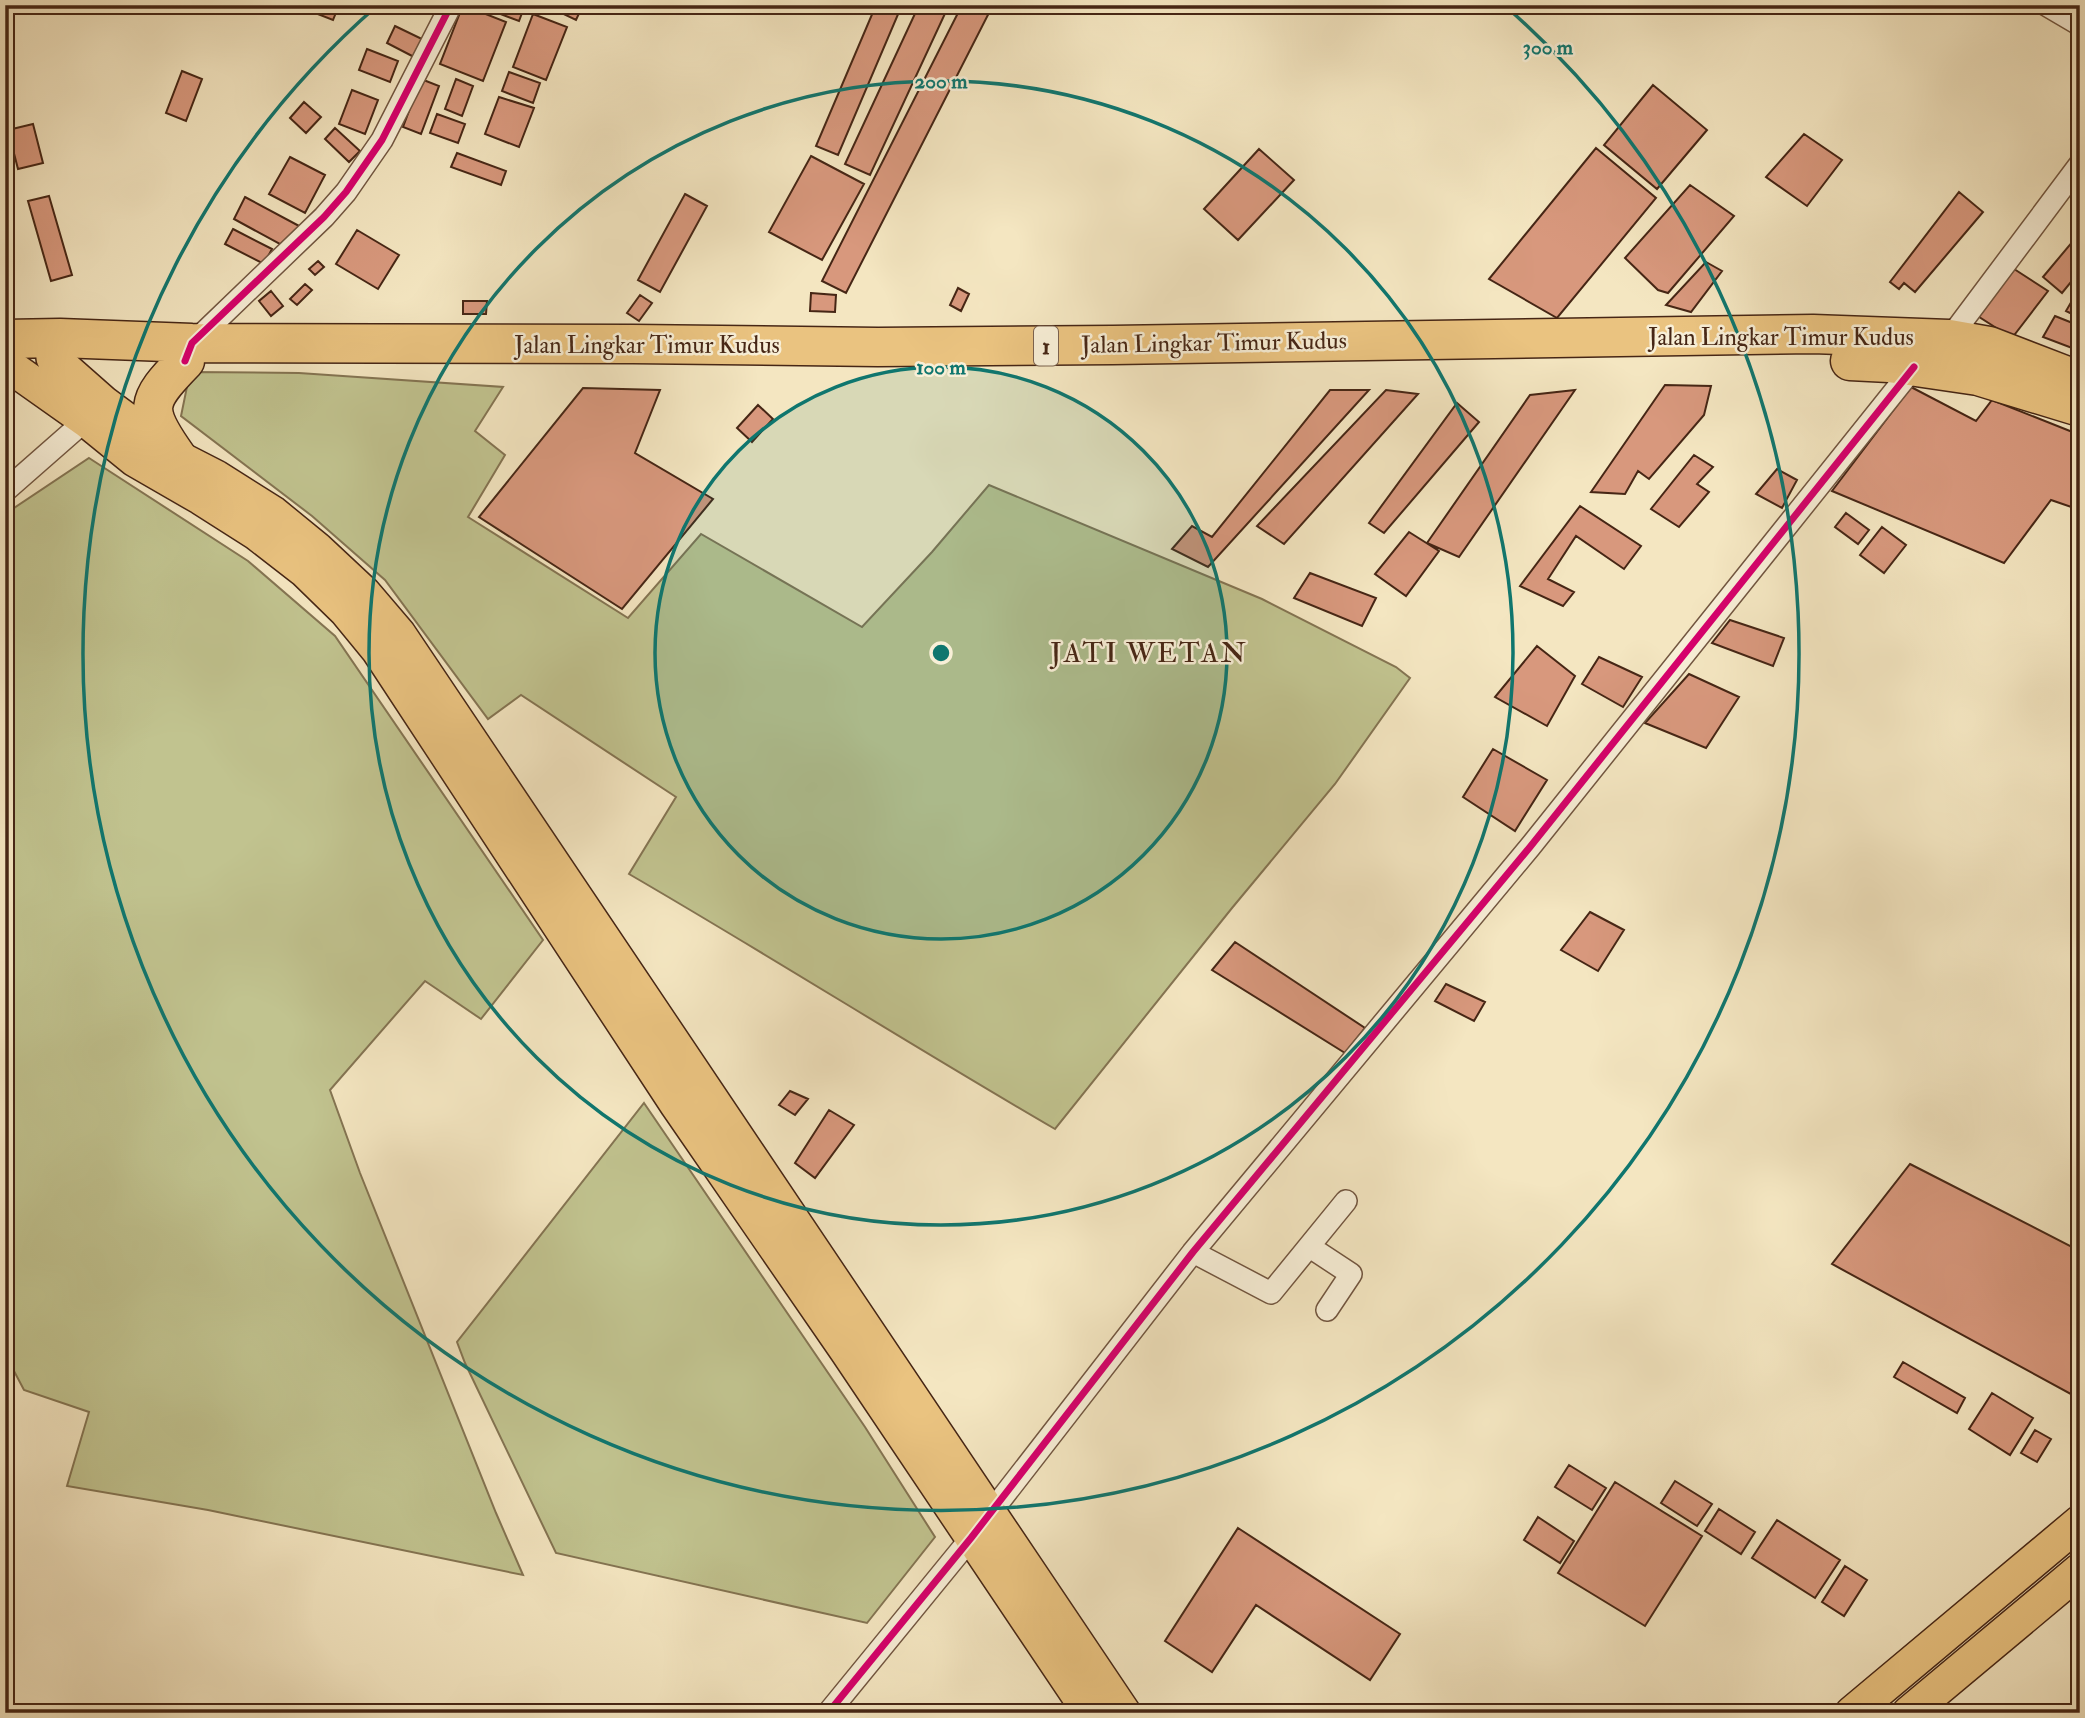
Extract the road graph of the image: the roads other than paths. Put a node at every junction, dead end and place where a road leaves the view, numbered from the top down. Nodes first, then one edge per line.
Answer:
1 (451, 5) edge
2 (2052, 7) edge
3 (2080, 26) edge
4 (2080, 164) edge
5 (5, 339) edge
6 (1949, 339) junction
7 (53, 348) junction
8 (189, 352) junction
9 (5, 361) edge
10 (1914, 367) junction
11 (2080, 381) edge
12 (2080, 407) edge
13 (95, 412) junction
14 (177, 457) junction
15 (5, 491) edge
16 (1346, 1201) dead end
17 (1310, 1247) junction
18 (1193, 1252) junction
19 (1327, 1310) dead end
20 (2080, 1522) edge
21 (980, 1525) junction
22 (2080, 1570) edge
23 (828, 1713) edge
24 (1090, 1713) edge
25 (1124, 1713) edge
26 (1852, 1713) edge
27 (1909, 1713) edge

1 - 8 street
2 - 3 street
4 - 6 street
5 - 7 highway, Jalan Lingkar Timur Kudus / 1
6 - 8 highway, Jalan Lingkar Timur Kudus / 1
6 - 11 highway, Jalan Lingkar Timur Kudus / 1
7 - 8 highway, Jalan Lingkar Timur Kudus / 1
7 - 9 highway, Jalan Lingkar Timur Kudus / 1
7 - 13 main road
8 - 10 highway, Jalan Lingkar Timur Kudus / 1
8 - 14 highway
9 - 13 main road
10 - 12 highway, Jalan Lingkar Timur Kudus / 1
10 - 18 street
13 - 14 main road
13 - 15 street
13 - 21 main road
14 - 21 main road
16 - 17 street
17 - 18 street
17 - 19 street
18 - 21 street
20 - 26 main road
21 - 23 street
21 - 24 main road
21 - 25 main road
22 - 27 main road

